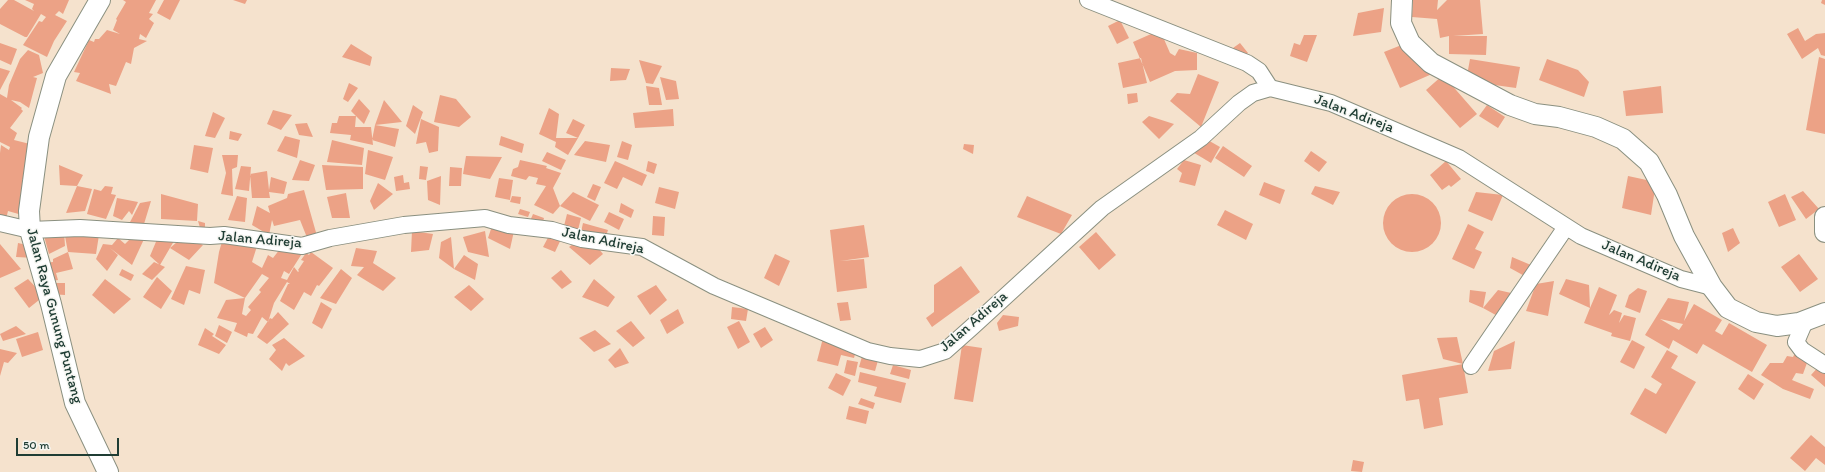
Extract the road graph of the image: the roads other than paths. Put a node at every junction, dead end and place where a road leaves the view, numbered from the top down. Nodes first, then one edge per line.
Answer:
1 (100, 0) edge
2 (1088, 0) edge
3 (1402, 0) edge
4 (1270, 88) junction
5 (1825, 216) edge
6 (0, 223) edge
7 (1566, 227) junction
8 (30, 230) junction
9 (1825, 232) edge
10 (1712, 287) junction
11 (1825, 313) edge
12 (1805, 321) junction
13 (1825, 365) edge
14 (1471, 366) dead end
15 (108, 472) edge

1 - 8 street, Jalan Raya Gunung Puntang
2 - 4 street
3 - 10 street
4 - 7 street, Jalan Adireja
4 - 8 street, Jalan Adireja
5 - 9 street
6 - 8 street, Jalan Adireja
7 - 10 street, Jalan Adireja
7 - 14 street
8 - 15 street, Jalan Raya Gunung Puntang
10 - 12 street
11 - 12 street
12 - 13 street

